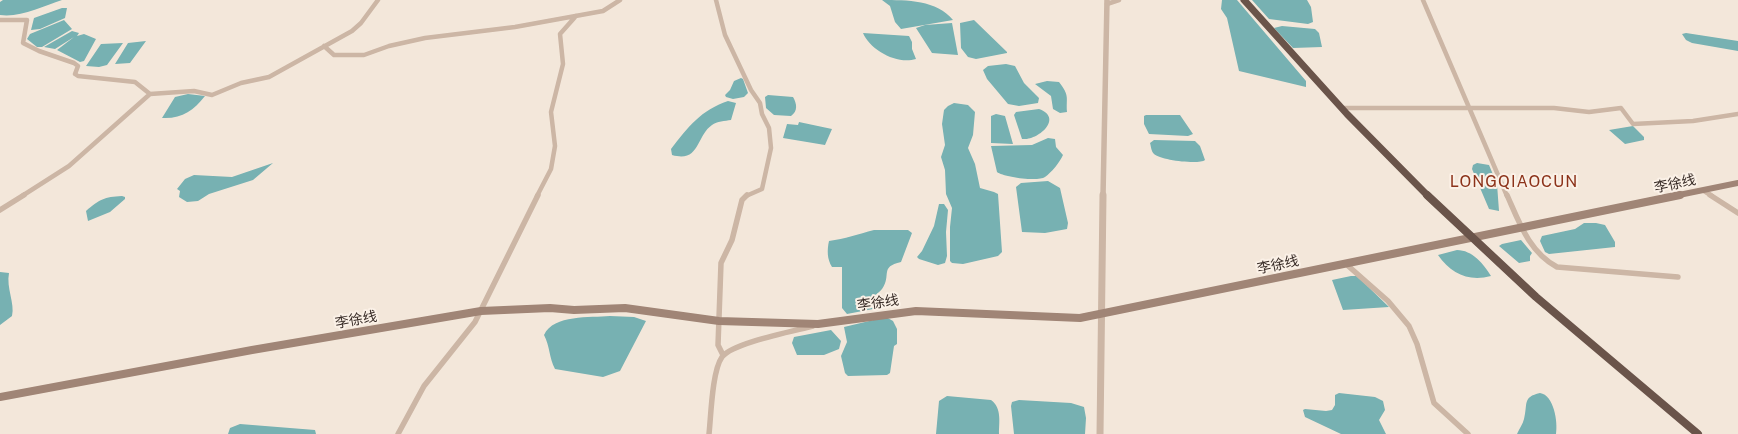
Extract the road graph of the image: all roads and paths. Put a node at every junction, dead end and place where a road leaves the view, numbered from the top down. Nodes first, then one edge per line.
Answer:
1 (378, 0) edge
2 (620, 0) edge
3 (716, 0) edge
4 (1119, 0) edge
5 (1244, 0) edge
6 (1423, 0) edge
7 (1107, 2) edge
8 (576, 16) junction
9 (0, 20) edge
10 (324, 46) junction
11 (150, 94) junction
12 (1342, 108) junction
13 (1470, 108) junction
14 (1738, 114) edge
15 (1738, 178) edge
16 (1734, 184) edge
17 (1704, 191) junction
18 (0, 210) edge
19 (1738, 214) edge
20 (1521, 228) junction
21 (1472, 238) junction
22 (1346, 264) junction
23 (1678, 277) dead end
24 (481, 311) junction
25 (1102, 314) junction
26 (719, 321) junction
27 (818, 324) junction
28 (723, 355) junction
29 (0, 397) edge
30 (398, 434) edge
31 (709, 434) edge
32 (1100, 434) edge
33 (1468, 434) edge
34 (1698, 434) edge

1 - 10 street
2 - 8 street
3 - 26 street
4 - 7 street
5 - 12 highway
6 - 13 street
7 - 25 street
8 - 10 street
8 - 24 street
9 - 11 street
10 - 11 street
11 - 18 street
12 - 13 street
12 - 21 highway
13 - 14 street
13 - 20 street
15 - 16 street
16 - 17 main road, 李徐线
17 - 19 street
17 - 20 main road, 李徐线
20 - 21 main road, 李徐线
20 - 23 street
21 - 22 main road, 李徐线
21 - 34 highway
22 - 25 main road, 李徐线
22 - 33 street
24 - 26 main road, 李徐线
24 - 29 main road, 李徐线
24 - 30 street
25 - 27 main road, 李徐线
25 - 32 street
26 - 27 main road, 李徐线
26 - 28 street
27 - 28 street
28 - 31 street

